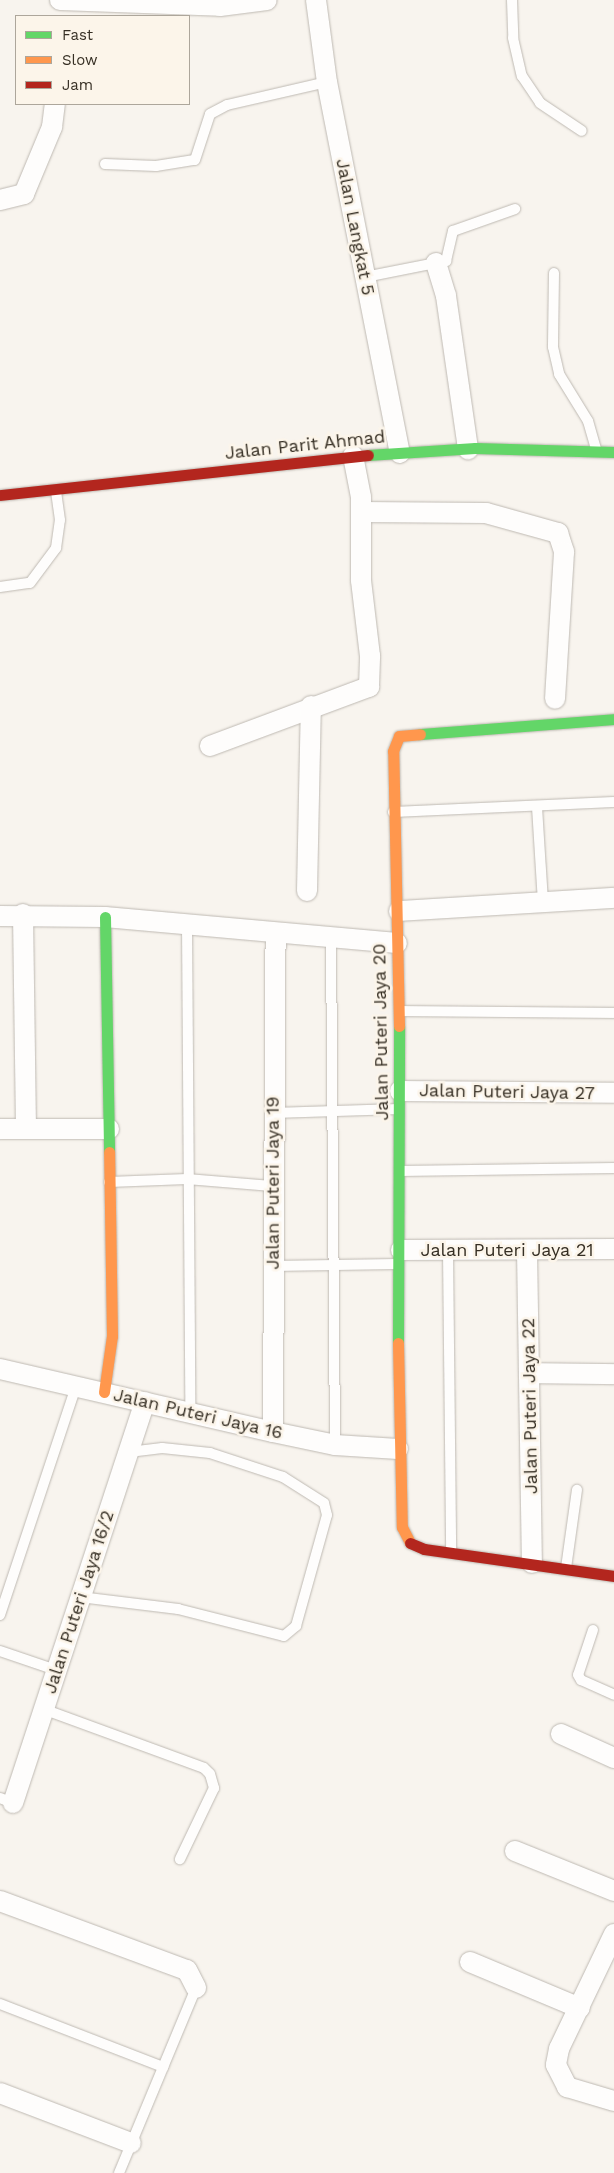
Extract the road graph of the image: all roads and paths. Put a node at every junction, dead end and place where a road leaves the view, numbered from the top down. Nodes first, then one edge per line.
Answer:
1 (267, 0) edge
2 (316, 0) edge
3 (512, 0) edge
4 (61, 4) edge
5 (328, 82) junction
6 (55, 105) edge
7 (582, 131) dead end
8 (105, 164) dead end
9 (0, 200) edge
10 (515, 209) dead end
11 (436, 263) junction
12 (554, 273) dead end
13 (365, 277) junction
14 (468, 449) junction
15 (597, 451) junction
16 (614, 452) edge
17 (400, 453) junction
18 (355, 463) junction
19 (57, 493) junction
20 (0, 495) edge
21 (361, 505) junction
22 (0, 587) edge
23 (555, 698) dead end
24 (312, 706) junction
25 (614, 719) edge
26 (210, 746) dead end
27 (614, 802) edge
28 (537, 807) junction
29 (393, 812) junction
30 (307, 891) dead end
31 (614, 898) edge
32 (543, 902) junction
33 (399, 911) junction
34 (23, 914) junction
35 (0, 916) edge
36 (105, 917) junction
37 (187, 923) junction
38 (276, 934) junction
39 (331, 938) junction
40 (397, 942) junction
41 (398, 1011) junction
42 (614, 1013) edge
43 (614, 1094) edge
44 (400, 1100) junction
45 (332, 1110) junction
46 (272, 1113) junction
47 (108, 1128) junction
48 (0, 1129) edge
49 (26, 1129) junction
50 (614, 1168) edge
51 (400, 1171) junction
52 (188, 1179) junction
53 (108, 1182) junction
54 (272, 1186) junction
55 (614, 1249) edge
56 (448, 1250) junction
57 (527, 1250) junction
58 (401, 1257) junction
59 (334, 1262) junction
60 (273, 1266) junction
61 (529, 1373) junction
62 (2, 1374) edge
63 (614, 1374) edge
64 (76, 1387) junction
65 (104, 1392) junction
66 (145, 1402) junction
67 (190, 1413) junction
68 (273, 1432) junction
69 (335, 1444) junction
70 (398, 1449) junction
71 (129, 1452) junction
72 (577, 1490) dead end
73 (451, 1553) junction
74 (532, 1563) junction
75 (566, 1568) junction
76 (614, 1576) edge
77 (80, 1597) junction
78 (0, 1616) edge
79 (593, 1630) dead end
80 (0, 1651) edge
81 (56, 1670) junction
82 (614, 1695) edge
83 (43, 1709) junction
84 (561, 1734) dead end
85 (614, 1758) edge
86 (6, 1801) edge
87 (515, 1851) dead end
88 (180, 1859) dead end
89 (614, 1892) edge
90 (0, 1901) edge
91 (614, 1934) edge
92 (470, 1962) dead end
93 (196, 1988) joint
94 (0, 2004) edge
95 (580, 2008) junction
96 (163, 2067) junction
97 (0, 2094) edge
98 (614, 2101) edge
99 (131, 2144) junction
100 (119, 2173) edge

1 - 4 street
2 - 5 street, Jalan Langkat 5
3 - 7 lane
5 - 8 lane
5 - 13 street, Jalan Langkat 5
6 - 9 street
10 - 11 lane
11 - 13 lane
11 - 14 street
12 - 15 lane
13 - 17 street, Jalan Langkat 5
14 - 15 street, Jalan Parit Ahmad
14 - 17 street, Jalan Parit Ahmad
15 - 16 street, Jalan Parit Ahmad
17 - 18 street, Jalan Parit Ahmad
18 - 19 street, Jalan Parit Ahmad
18 - 21 street
19 - 20 street, Jalan Parit Ahmad
19 - 22 lane
21 - 23 street
21 - 24 street
24 - 26 street
24 - 30 street
25 - 29 street, Jalan Puteri Jaya 20
27 - 28 lane
28 - 29 lane
28 - 32 lane
29 - 33 street, Jalan Puteri Jaya 20
31 - 32 street
32 - 33 street
33 - 40 street, Jalan Puteri Jaya 20
34 - 35 street
34 - 36 street
34 - 49 street
36 - 37 street
36 - 47 street
37 - 38 street
37 - 52 lane
38 - 39 street
38 - 46 street, Jalan Puteri Jaya 19
39 - 40 street
39 - 45 lane
40 - 41 street, Jalan Puteri Jaya 20
41 - 42 lane
41 - 44 street, Jalan Puteri Jaya 20
43 - 44 street, Jalan Puteri Jaya 27
44 - 45 lane
44 - 51 street, Jalan Puteri Jaya 20
45 - 46 lane
45 - 59 lane
46 - 54 street, Jalan Puteri Jaya 19
47 - 49 street
47 - 53 street
48 - 49 street
50 - 51 lane
51 - 58 street, Jalan Puteri Jaya 20
52 - 53 lane
52 - 54 lane
52 - 67 lane
53 - 65 street
54 - 60 street, Jalan Puteri Jaya 19
55 - 57 street, Jalan Puteri Jaya 21
56 - 57 street, Jalan Puteri Jaya 21
56 - 58 street, Jalan Puteri Jaya 21
56 - 73 lane
57 - 61 street, Jalan Puteri Jaya 22
58 - 59 lane
58 - 70 street, Jalan Puteri Jaya 20
59 - 60 lane
59 - 69 lane
60 - 68 street, Jalan Puteri Jaya 19
61 - 63 street
61 - 74 street, Jalan Puteri Jaya 22
62 - 64 street, Jalan Puteri Jaya 16
64 - 65 street, Jalan Puteri Jaya 16
64 - 78 lane
65 - 66 street, Jalan Puteri Jaya 16
66 - 67 street, Jalan Puteri Jaya 16
66 - 71 street, Jalan Puteri Jaya 16/2
67 - 68 street, Jalan Puteri Jaya 16
68 - 69 street, Jalan Puteri Jaya 16
69 - 70 street, Jalan Puteri Jaya 16
70 - 73 street, Jalan Puteri Jaya 20
71 - 77 street, Jalan Puteri Jaya 16/2
71 - 77 lane
72 - 75 lane
73 - 74 street
74 - 75 street
75 - 76 street
77 - 81 street, Jalan Puteri Jaya 16/2
79 - 82 lane
80 - 81 lane
81 - 83 street, Jalan Puteri Jaya 16/2
83 - 86 street, Jalan Puteri Jaya 16/2
83 - 88 lane
84 - 85 street
87 - 89 street
90 - 93 street
91 - 95 street
92 - 95 street
93 - 96 lane
94 - 96 lane
95 - 98 street
96 - 99 lane
97 - 99 street
99 - 100 lane

